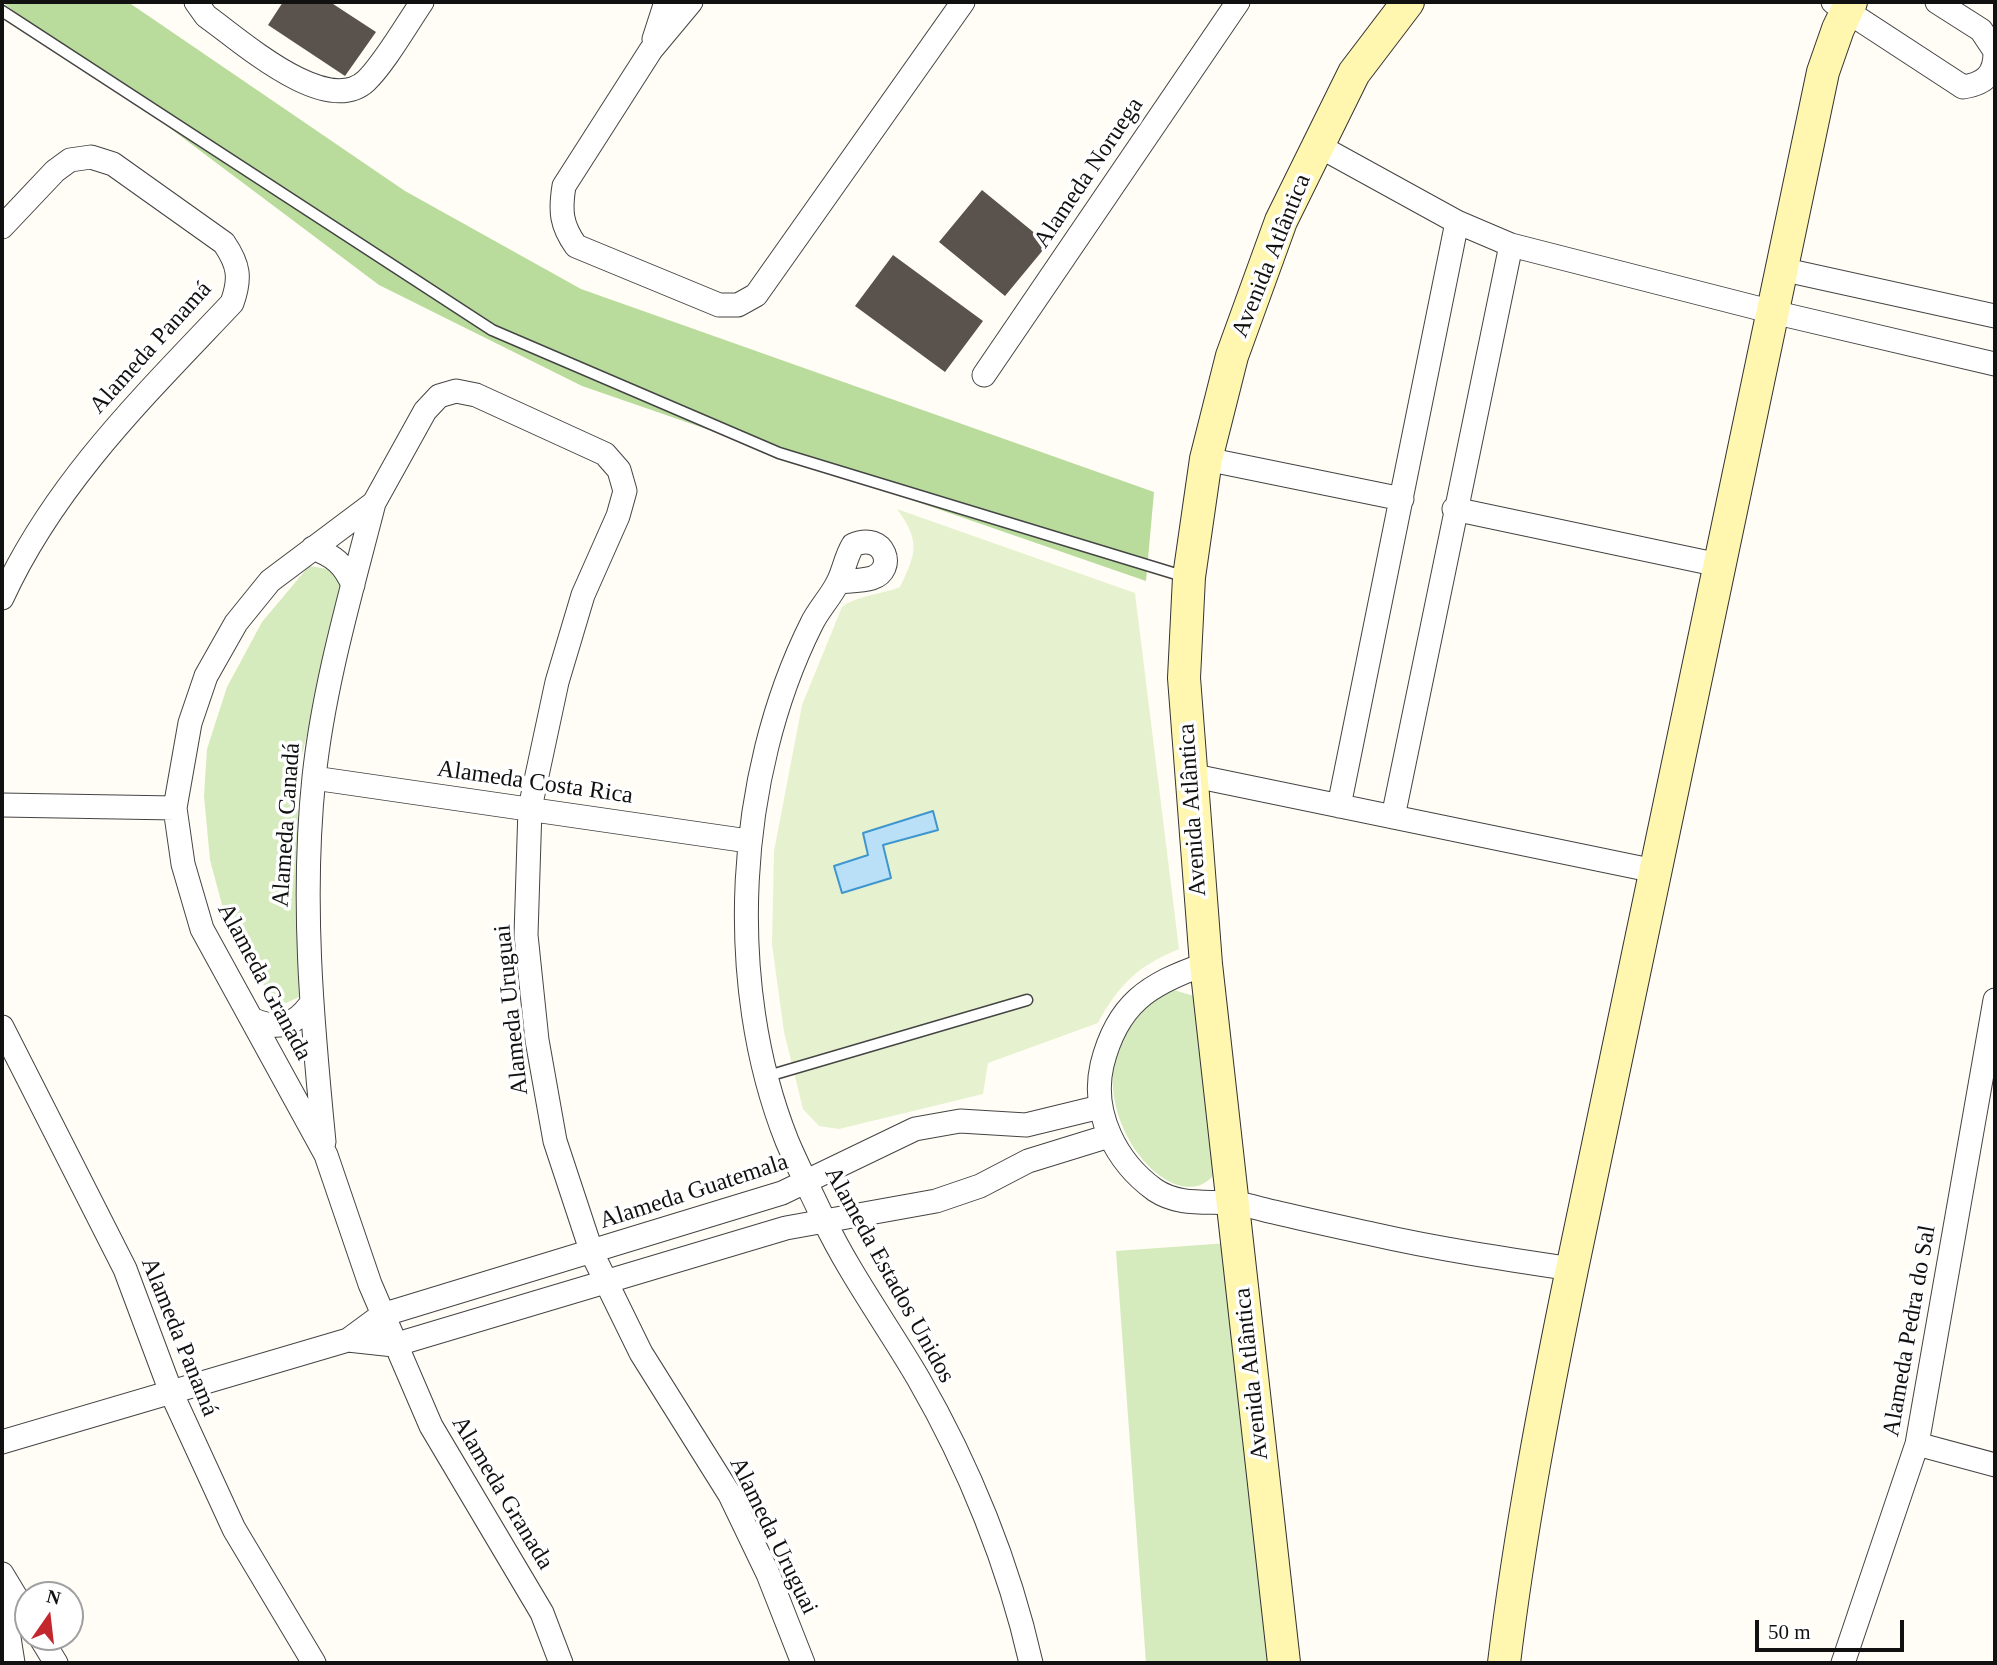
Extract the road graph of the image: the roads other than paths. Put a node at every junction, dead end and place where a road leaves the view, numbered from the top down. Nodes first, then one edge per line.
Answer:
1 (196, 2) edge
2 (422, 2) edge
3 (666, 2) edge
4 (691, 2) edge
5 (962, 2) edge
6 (1238, 2) edge
7 (1408, 2) edge
8 (1937, 2) edge
9 (1843, 5) edge
10 (2, 11) edge
11 (651, 50) junction
12 (1995, 52) edge
13 (1317, 145) junction
14 (1457, 222) junction
15 (2, 227) edge
16 (1511, 244) junction
17 (1781, 269) junction
18 (1773, 312) junction
19 (1995, 316) edge
20 (1995, 364) edge
21 (984, 374) dead end
22 (476, 395) joint
23 (1206, 459) junction
24 (1402, 499) junction
25 (374, 503) junction
26 (1454, 509) junction
27 (313, 548) junction
28 (1719, 565) junction
29 (1189, 578) junction
30 (839, 582) dead end
31 (353, 586) junction
32 (2, 598) edge
33 (1189, 775) junction
34 (314, 778) junction
35 (2, 805) edge
36 (1339, 806) junction
37 (175, 808) junction
38 (530, 808) junction
39 (1393, 817) junction
40 (748, 841) junction
41 (1655, 871) junction
42 (1206, 964) junction
43 (1027, 1000) dead end
44 (1995, 1000) edge
45 (310, 1005) junction
46 (254, 1020) junction
47 (2, 1027) edge
48 (768, 1076) junction
49 (1100, 1107) junction
50 (1109, 1136) junction
51 (326, 1155) junction
52 (807, 1182) junction
53 (1232, 1203) junction
54 (824, 1220) junction
55 (592, 1253) junction
56 (1572, 1269) junction
57 (606, 1282) junction
58 (382, 1315) junction
59 (348, 1340) junction
60 (394, 1345) junction
61 (171, 1392) junction
62 (2, 1442) edge
63 (1917, 1444) junction
64 (1995, 1465) edge
65 (2, 1574) edge
66 (2, 1593) edge
67 (14, 1594) edge
68 (13, 1663) edge
69 (314, 1663) edge
70 (561, 1663) edge
71 (803, 1663) edge
72 (1031, 1663) edge
73 (1284, 1663) edge
74 (1504, 1663) edge
75 (1843, 1663) edge

1 - 2 street
3 - 11 street
4 - 11 street
5 - 11 street
6 - 21 street, Alameda Noruega
7 - 13 street, Avenida Atlântica
8 - 12 street
9 - 12 street
9 - 17 street
10 - 29 lane
13 - 14 street
13 - 23 street, Avenida Atlântica
14 - 16 street
14 - 24 street
15 - 32 street, Alameda Panamá
16 - 18 street
16 - 26 street
17 - 18 street
17 - 19 street
18 - 20 street
18 - 28 street
22 - 25 street, Alameda Granada
22 - 38 street, Alameda Uruguai
23 - 24 street
23 - 29 street, Avenida Atlântica
24 - 36 street
25 - 27 street, Alameda Granada
25 - 31 street, Alameda Canadá
26 - 28 street
26 - 39 street
27 - 31 street
27 - 37 street, Alameda Granada
28 - 41 street
29 - 33 street, Avenida Atlântica
30 - 40 street, Alameda Estados Unidos
31 - 34 street, Alameda Canadá
33 - 36 street
33 - 42 street, Avenida Atlântica
34 - 38 street, Alameda Costa Rica
34 - 45 street, Alameda Canadá
35 - 37 street
36 - 39 street
37 - 46 street, Alameda Granada
38 - 40 street, Alameda Costa Rica
38 - 55 street, Alameda Uruguai
39 - 41 street
40 - 48 street, Alameda Estados Unidos
41 - 56 street
42 - 49 street
42 - 53 street, Avenida Atlântica
43 - 48 lane
44 - 63 street, Alameda Pedra do Sal
45 - 46 street
45 - 51 street, Alameda Canadá
46 - 51 street, Alameda Granada
47 - 61 street, Alameda Panamá
48 - 52 street, Alameda Estados Unidos
49 - 50 street
49 - 52 street, Alameda Guatemala
50 - 53 street
50 - 54 street, Alameda Guatemala
51 - 58 street, Alameda Granada
52 - 54 street, Alameda Estados Unidos
52 - 55 street, Alameda Guatemala
53 - 56 street
53 - 73 street, Avenida Atlântica
54 - 57 street, Alameda Guatemala
54 - 72 street, Alameda Estados Unidos
55 - 57 street, Alameda Uruguai
55 - 58 street, Alameda Guatemala
56 - 74 street
57 - 60 street, Alameda Guatemala
57 - 71 street, Alameda Uruguai
58 - 59 street, Alameda Guatemala
58 - 60 street, Alameda Granada
59 - 60 street, Alameda Guatemala
59 - 61 street, Alameda Guatemala
60 - 70 street, Alameda Granada
61 - 62 street, Alameda Guatemala
61 - 69 street, Alameda Panamá
63 - 64 street
63 - 75 street, Alameda Pedra do Sal
65 - 67 street
66 - 68 street

